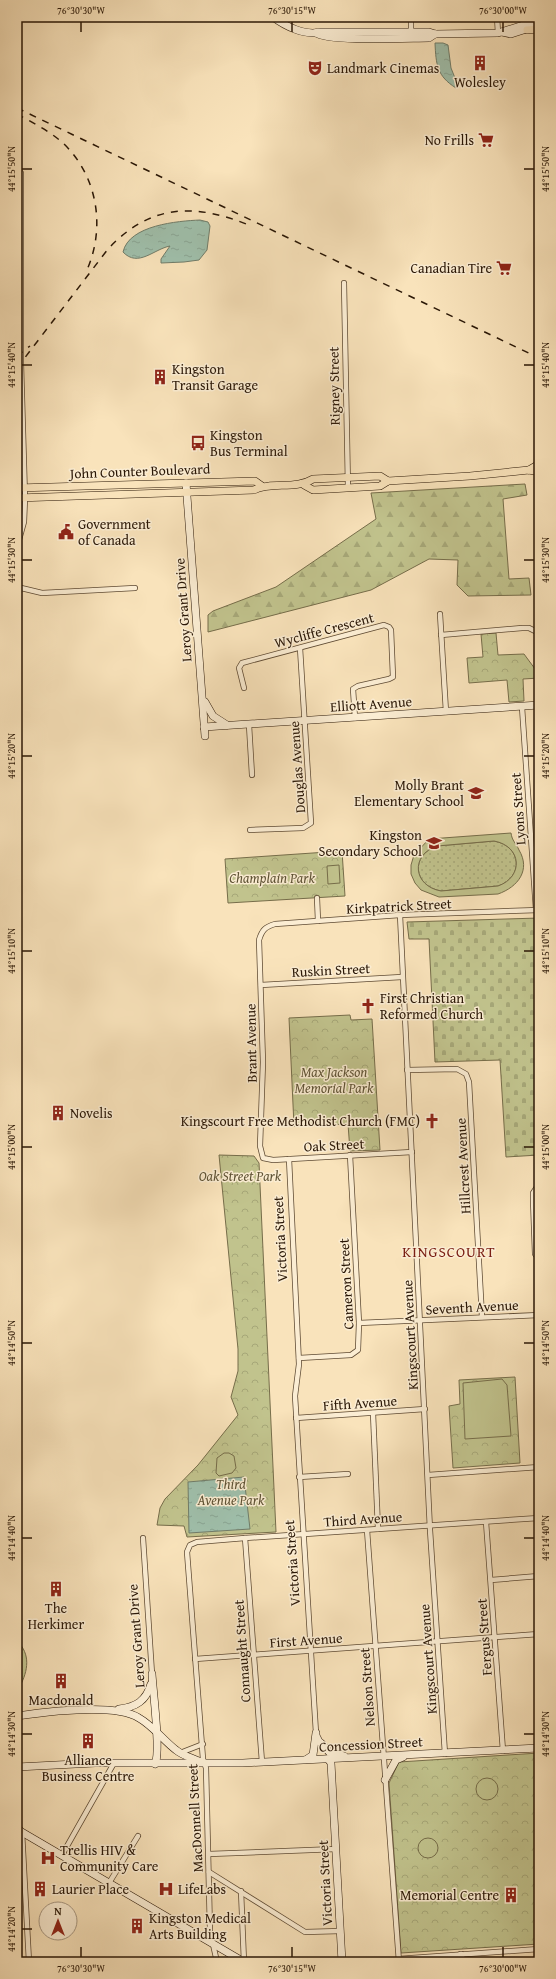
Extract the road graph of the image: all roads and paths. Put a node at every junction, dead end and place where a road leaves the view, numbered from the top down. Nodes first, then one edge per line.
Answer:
1 (272, 17) edge
2 (411, 17) edge
3 (497, 17) edge
4 (539, 20) edge
5 (539, 26) edge
6 (539, 29) edge
7 (527, 30) junction
8 (500, 32) junction
9 (315, 33) junction
10 (411, 33) junction
11 (435, 34) junction
12 (17, 172) edge
13 (344, 283) dead end
14 (539, 464) edge
15 (529, 470) junction
16 (539, 472) edge
17 (347, 478) junction
18 (388, 481) junction
19 (186, 483) junction
20 (304, 484) junction
21 (262, 486) junction
22 (25, 487) junction
23 (17, 488) edge
24 (348, 488) junction
25 (187, 494) junction
26 (17, 498) edge
27 (26, 498) junction
28 (17, 547) edge
29 (17, 587) edge
30 (135, 588) dead end
31 (440, 614) dead end
32 (539, 633) edge
33 (440, 635) junction
34 (300, 648) junction
35 (244, 688) dead end
36 (202, 695) junction
37 (539, 705) edge
38 (522, 706) junction
39 (446, 712) junction
40 (355, 718) junction
41 (305, 721) junction
42 (249, 725) junction
43 (229, 726) junction
44 (204, 727) junction
45 (205, 736) dead end
46 (252, 774) dead end
47 (250, 830) dead end
48 (317, 898) dead end
49 (538, 910) edge
50 (400, 916) junction
51 (318, 921) junction
52 (262, 930) joint
53 (402, 977) junction
54 (261, 985) junction
55 (407, 1070) junction
56 (412, 1152) junction
57 (261, 1155) joint
58 (350, 1155) junction
59 (289, 1159) junction
60 (539, 1184) edge
61 (539, 1259) edge
62 (538, 1315) edge
63 (482, 1317) junction
64 (420, 1321) junction
65 (359, 1324) junction
66 (539, 1340) edge
67 (298, 1358) junction
68 (425, 1409) junction
69 (373, 1413) junction
70 (296, 1418) junction
71 (539, 1467) edge
72 (348, 1474) dead end
73 (428, 1475) junction
74 (299, 1477) junction
75 (539, 1518) edge
76 (486, 1522) junction
77 (430, 1526) junction
78 (367, 1530) junction
79 (378, 1530) junction
80 (302, 1534) junction
81 (143, 1538) dead end
82 (245, 1538) junction
83 (190, 1545) joint
84 (539, 1576) edge
85 (491, 1580) junction
86 (539, 1634) edge
87 (495, 1637) junction
88 (438, 1641) junction
89 (375, 1646) junction
90 (311, 1650) junction
91 (254, 1655) junction
92 (195, 1659) junction
93 (152, 1674) junction
94 (111, 1710) junction
95 (154, 1710) junction
96 (17, 1716) edge
97 (155, 1732) junction
98 (316, 1733) junction
99 (322, 1743) junction
100 (202, 1744) junction
101 (171, 1746) junction
102 (539, 1748) edge
103 (503, 1751) junction
104 (180, 1753) junction
105 (445, 1754) junction
106 (406, 1755) junction
107 (384, 1756) junction
108 (352, 1757) junction
109 (328, 1759) junction
110 (306, 1760) junction
111 (262, 1762) junction
112 (114, 1763) junction
113 (155, 1764) junction
114 (205, 1764) junction
115 (17, 1767) edge
116 (385, 1780) junction
117 (19, 1830) edge
118 (138, 1836) dead end
119 (336, 1849) junction
120 (209, 1854) junction
121 (62, 1855) junction
122 (209, 1872) junction
123 (109, 1883) junction
124 (241, 1891) junction
125 (341, 1931) junction
126 (213, 1944) junction
127 (538, 1950) edge
128 (461, 1958) edge
129 (399, 1960) edge
130 (28, 1962) edge
131 (217, 1962) edge
132 (244, 1962) edge
133 (342, 1962) edge
134 (538, 1962) edge

1 - 9 street
2 - 10 street
3 - 8 street
4 - 8 street
5 - 7 street
6 - 7 main road
7 - 8 street
8 - 11 street
9 - 10 street
9 - 11 street
10 - 11 street
12 - 22 street
13 - 17 street, Rigney Street
14 - 15 main road
15 - 16 main road
15 - 18 main road, John Counter Boulevard
17 - 18 main road, John Counter Boulevard
17 - 20 main road, John Counter Boulevard
17 - 24 street, Rigney Street
18 - 24 main road, John Counter Boulevard
19 - 21 main road, John Counter Boulevard
19 - 22 main road, John Counter Boulevard
19 - 25 street, Leroy Grant Drive
20 - 21 main road, John Counter Boulevard
20 - 24 main road, John Counter Boulevard
21 - 25 main road, John Counter Boulevard
22 - 23 main road, John Counter Boulevard
22 - 27 street
25 - 27 main road, John Counter Boulevard
25 - 36 street, Leroy Grant Drive
26 - 27 main road, John Counter Boulevard
27 - 28 street
29 - 30 street
31 - 33 street
32 - 33 street
33 - 39 street
34 - 35 street, Wycliffe Crescent
34 - 40 street, Wycliffe Crescent
34 - 41 street, Douglas Avenue
36 - 43 street
36 - 44 street, Leroy Grant Drive
37 - 38 street, Elliott Avenue
38 - 39 street, Elliott Avenue
38 - 49 street, Lyons Street
39 - 40 street, Elliott Avenue
40 - 41 street, Elliott Avenue
41 - 42 street, Elliott Avenue
41 - 47 street, Douglas Avenue
42 - 43 street, Elliott Avenue
42 - 46 street
43 - 44 street, Elliott Avenue
44 - 45 street, Leroy Grant Drive
48 - 51 street
49 - 50 street, Kirkpatrick Street
50 - 51 street, Kirkpatrick Street
50 - 53 street, Kingscourt Avenue
51 - 52 street, Kirkpatrick Street
52 - 54 street, Brant Avenue
53 - 54 street, Ruskin Street
53 - 55 street, Kingscourt Avenue
54 - 57 street, Brant Avenue
55 - 56 street, Kingscourt Avenue
55 - 63 street, Hillcrest Avenue
56 - 58 street, Oak Street
56 - 64 street, Kingscourt Avenue
57 - 59 street, Oak Street
58 - 59 street, Oak Street
58 - 65 street, Cameron Street
59 - 67 street, Victoria Street
60 - 61 street
62 - 63 street, Seventh Avenue
62 - 66 street
63 - 64 street, Seventh Avenue
64 - 65 street, Seventh Avenue
64 - 68 street, Kingscourt Avenue
65 - 67 street, Cameron Street
67 - 70 street, Victoria Street
68 - 69 street, Fifth Avenue
68 - 73 street, Kingscourt Avenue
69 - 70 street, Fifth Avenue
69 - 79 street
70 - 74 street, Victoria Street
71 - 73 street
72 - 74 street
73 - 77 street, Kingscourt Avenue
74 - 80 street, Victoria Street
75 - 76 street, Third Avenue
76 - 77 street, Third Avenue
76 - 85 street, Fergus Street
77 - 79 street, Third Avenue
77 - 88 street, Kingscourt Avenue
78 - 79 street, Third Avenue
78 - 80 street, Third Avenue
78 - 89 street, Nelson Street
80 - 82 street, Third Avenue
80 - 90 street, Victoria Street
81 - 93 street, Leroy Grant Drive
82 - 83 street, Third Avenue
82 - 91 street, Connaught Street
83 - 92 street, MacDonnell Street
84 - 85 street
85 - 87 street, Fergus Street
86 - 87 street, First Avenue
87 - 88 street, First Avenue
87 - 103 street, Fergus Street
88 - 89 street, First Avenue
88 - 105 street, Kingscourt Avenue
89 - 90 street, First Avenue
89 - 107 street, Nelson Street
90 - 91 street, First Avenue
90 - 98 street, Victoria Street
91 - 92 street, First Avenue
91 - 111 street, Connaught Street
92 - 100 street, MacDonnell Street
93 - 94 street
93 - 95 street, Leroy Grant Drive
94 - 96 street, Concession Street
94 - 97 street, Concession Street
95 - 97 street, Leroy Grant Drive
95 - 101 street
97 - 101 street, Concession Street
97 - 113 street, Leroy Grant Drive
98 - 99 street, Victoria Street
98 - 110 street
99 - 108 street
99 - 109 street, Victoria Street
100 - 104 street, MacDonnell Street
100 - 114 street, MacDonnell Street
101 - 104 street, Concession Street
102 - 103 street, Concession Street
103 - 105 street, Concession Street
104 - 114 street, Concession Street
105 - 106 street, Concession Street
106 - 107 street, Concession Street
106 - 116 street
107 - 108 street, Concession Street
107 - 116 street, Nelson Street
108 - 109 street, Concession Street
109 - 110 street, Concession Street
109 - 119 street, Victoria Street
110 - 111 street, Concession Street
111 - 114 street, Concession Street
112 - 113 street, Concession Street
112 - 115 street, Concession Street
112 - 121 street
113 - 114 street, Concession Street
114 - 120 street, MacDonnell Street
116 - 129 street, Nelson Street
117 - 121 street
117 - 130 street
118 - 123 street
119 - 120 street
119 - 125 street, Victoria Street
120 - 122 street, MacDonnell Street
121 - 123 street
122 - 124 street
122 - 126 street, MacDonnell Street
123 - 126 street
124 - 125 street
124 - 132 street
125 - 133 street, Victoria Street
126 - 131 street, MacDonnell Street
126 - 132 street
127 - 128 street
127 - 134 street
128 - 129 street

